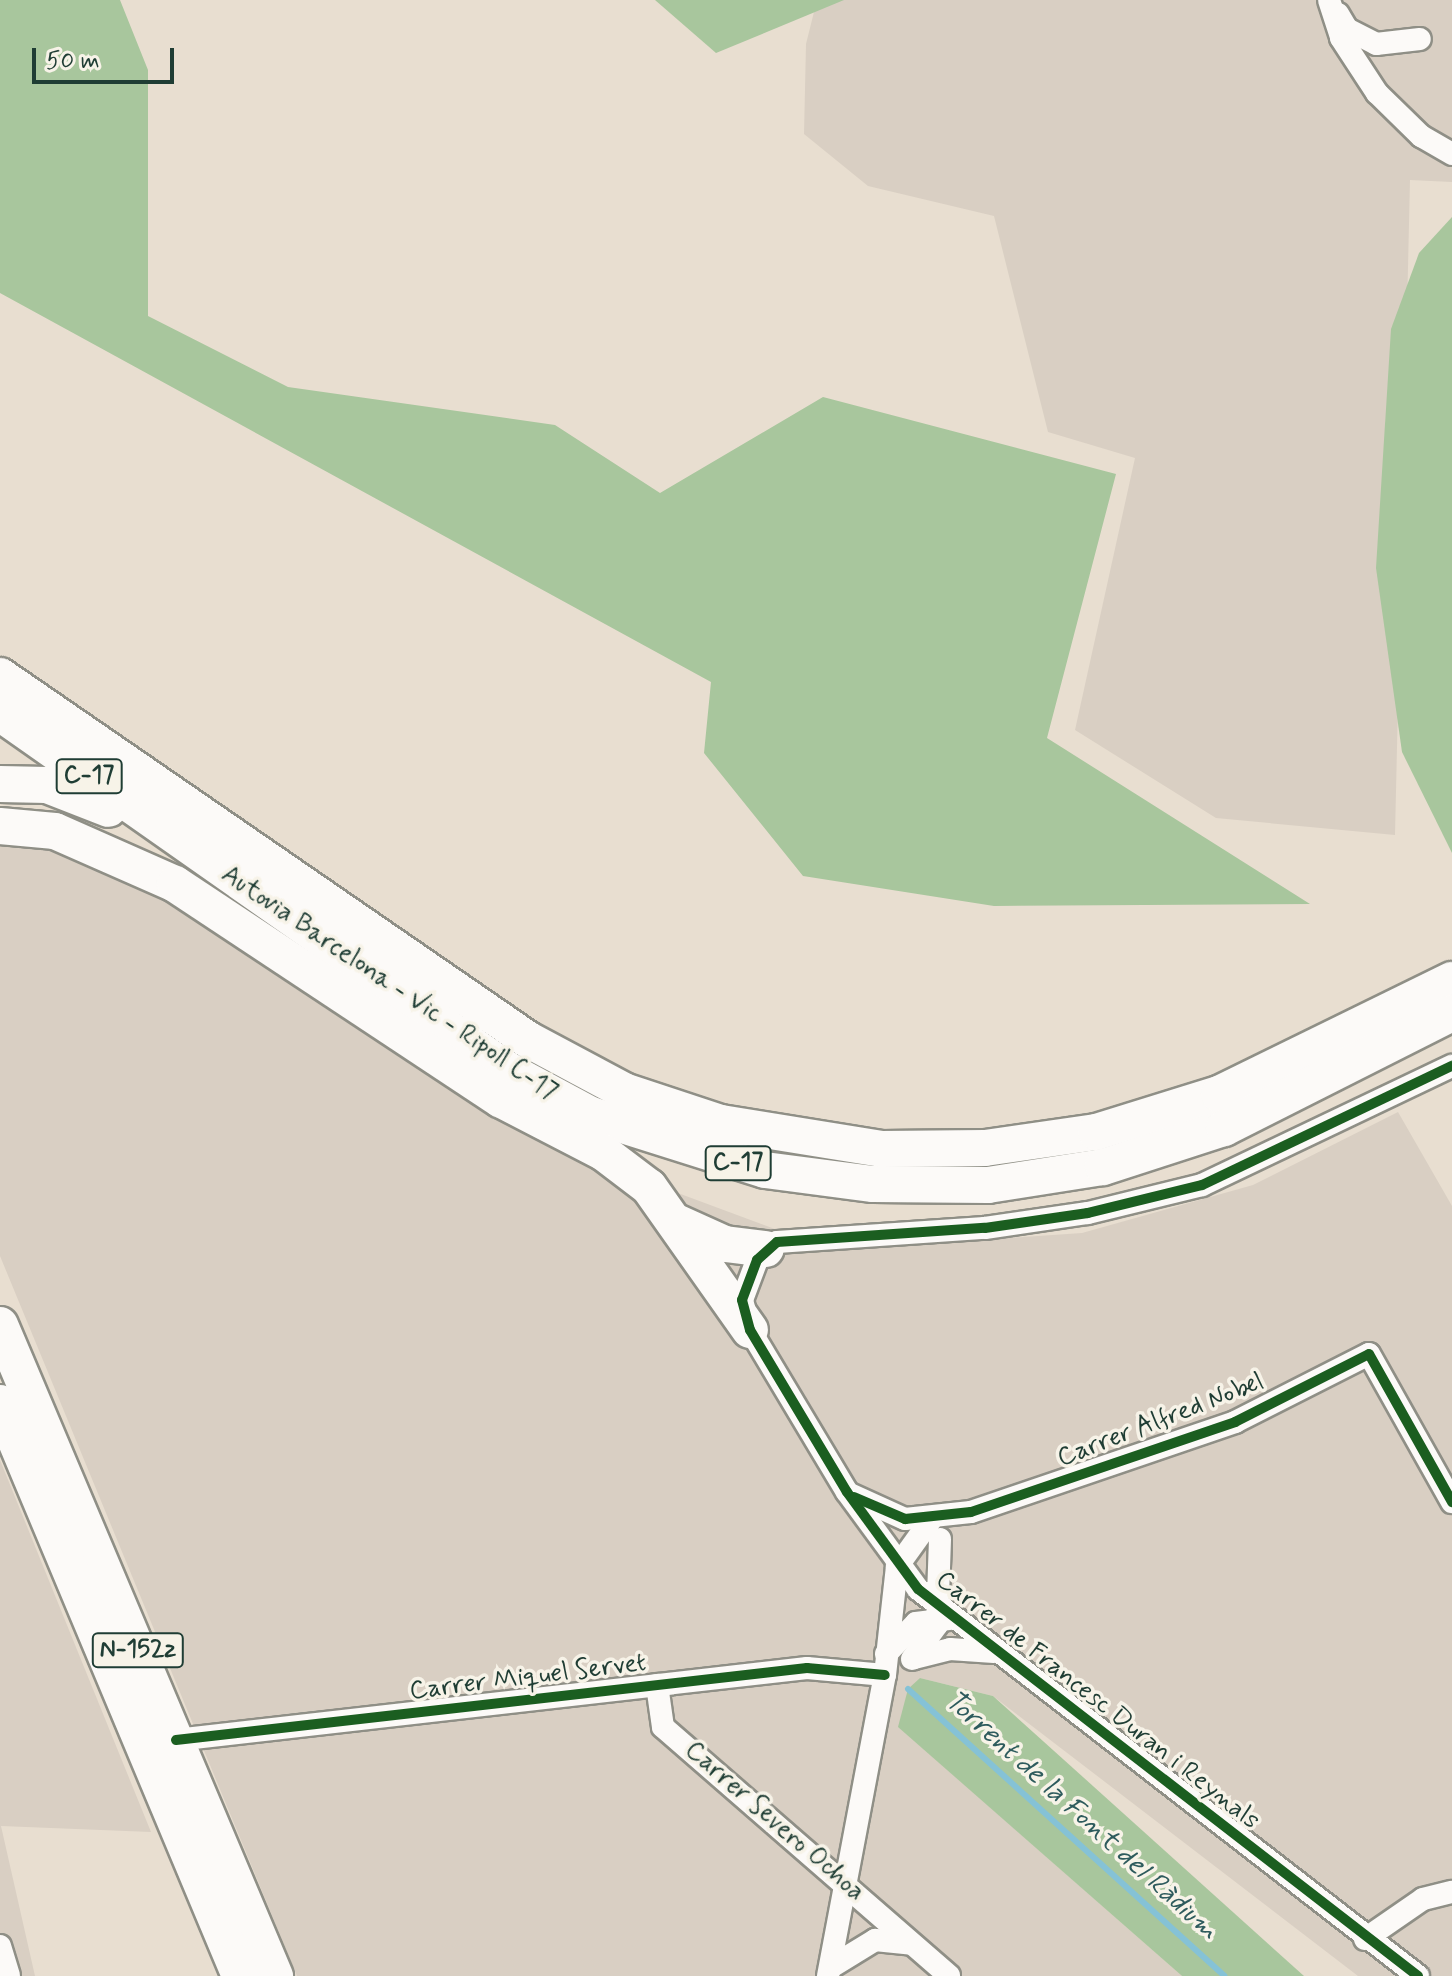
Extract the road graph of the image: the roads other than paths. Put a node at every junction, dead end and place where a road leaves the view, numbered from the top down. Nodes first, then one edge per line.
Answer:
1 (1330, 0) edge
2 (1395, 114) junction
3 (1452, 154) edge
4 (0, 662) edge
5 (0, 676) edge
6 (0, 713) edge
7 (76, 728) junction
8 (0, 784) edge
9 (0, 826) edge
10 (177, 841) junction
11 (1452, 980) edge
12 (1452, 1013) edge
13 (1452, 1030) edge
14 (1365, 1058) junction
15 (1452, 1066) edge
16 (678, 1223) junction
17 (766, 1249) junction
18 (0, 1325) edge
19 (750, 1330) junction
20 (3, 1414) edge
21 (847, 1492) junction
22 (1452, 1502) edge
23 (935, 1530) junction
24 (897, 1567) junction
25 (944, 1616) junction
26 (998, 1653) junction
27 (912, 1659) junction
28 (886, 1664) junction
29 (657, 1685) junction
30 (176, 1740) junction
31 (844, 1882) junction
32 (1452, 1892) edge
33 (1365, 1939) junction
34 (916, 1945) junction
35 (0, 1946) edge
36 (829, 1972) edge
37 (9, 1976) edge
38 (240, 1976) edge
39 (275, 1976) edge
40 (949, 1976) edge
41 (1418, 1976) edge

1 - 2 street
1 - 2 street
2 - 3 street
4 - 7 highway
5 - 7 highway, Autovia Barcelona - Vic - Ripoll C-17 / C-17
6 - 10 highway, Autovia Barcelona - Vic - Ripoll C-17 / C-17
7 - 11 highway, Autovia Barcelona - Vic - Ripoll C-17 / C-17
8 - 10 highway
9 - 16 highway
10 - 14 highway, Autovia Barcelona - Vic - Ripoll C-17 / C-17
12 - 14 highway, Autovia Barcelona - Vic - Ripoll C-17 / C-17
13 - 14 highway
15 - 17 street
16 - 17 highway
16 - 19 highway
17 - 19 street
18 - 30 highway, N-152z
19 - 21 street, Carrer de Francesc Duran i Reynals
20 - 38 highway, N-152z
21 - 23 street
21 - 24 street, Carrer de Francesc Duran i Reynals
22 - 23 street, Carrer Alfred Nobel
23 - 24 street, Carrer Alfred Nobel
23 - 25 street
24 - 25 street, Carrer de Francesc Duran i Reynals
24 - 28 street
25 - 26 street, Carrer de Francesc Duran i Reynals
25 - 27 street
25 - 28 street
26 - 27 street
26 - 33 street, Carrer de Francesc Duran i Reynals
27 - 28 street
28 - 29 street, Carrer Miquel Servet
28 - 31 street
29 - 30 street, Carrer Miquel Servet
29 - 31 street, Carrer Severo Ochoa
30 - 39 highway, N-152z
31 - 34 street, Carrer Severo Ochoa
31 - 36 street
32 - 33 street
33 - 41 street, Carrer de Francesc Duran i Reynals
34 - 36 street, Carrer Severo Ochoa
34 - 40 street, Carrer Severo Ochoa
35 - 37 street

